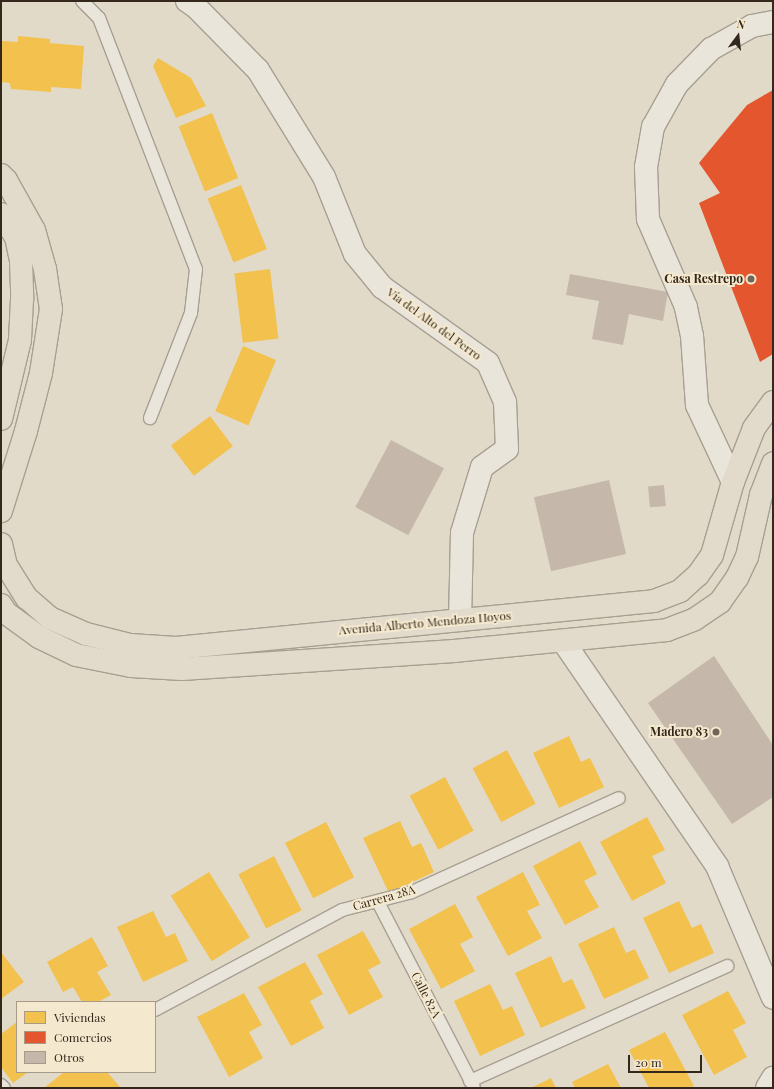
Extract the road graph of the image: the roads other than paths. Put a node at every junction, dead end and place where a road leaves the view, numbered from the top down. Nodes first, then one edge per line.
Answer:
1 (82, 1) edge
2 (187, 1) edge
3 (773, 22) edge
4 (1, 175) edge
5 (1, 214) edge
6 (773, 402) edge
7 (2, 414) edge
8 (150, 418) dead end
9 (773, 464) edge
10 (733, 482) junction
11 (1, 511) edge
12 (1, 544) edge
13 (1, 605) edge
14 (460, 620) junction
15 (563, 641) junction
16 (619, 798) dead end
17 (378, 902) junction
18 (727, 966) dead end
19 (773, 998) edge
20 (156, 1009) edge
21 (773, 1078) edge
22 (1, 1085) edge
23 (472, 1085) edge
24 (4, 1088) edge
25 (767, 1088) edge

1 - 8 lane
2 - 14 street, Vía del Alto del Perro
3 - 10 street
4 - 11 main road
5 - 7 main road
6 - 10 main road, Avenida Alberto Mendoza Hoyos
9 - 15 main road
10 - 14 main road, Avenida Alberto Mendoza Hoyos
12 - 14 main road, Avenida Alberto Mendoza Hoyos
13 - 15 main road
15 - 19 street
16 - 17 lane, Carrera 28A
17 - 20 lane, Carrera 28A
17 - 23 lane, Calle 82A
18 - 23 lane
21 - 25 street
22 - 24 lane

